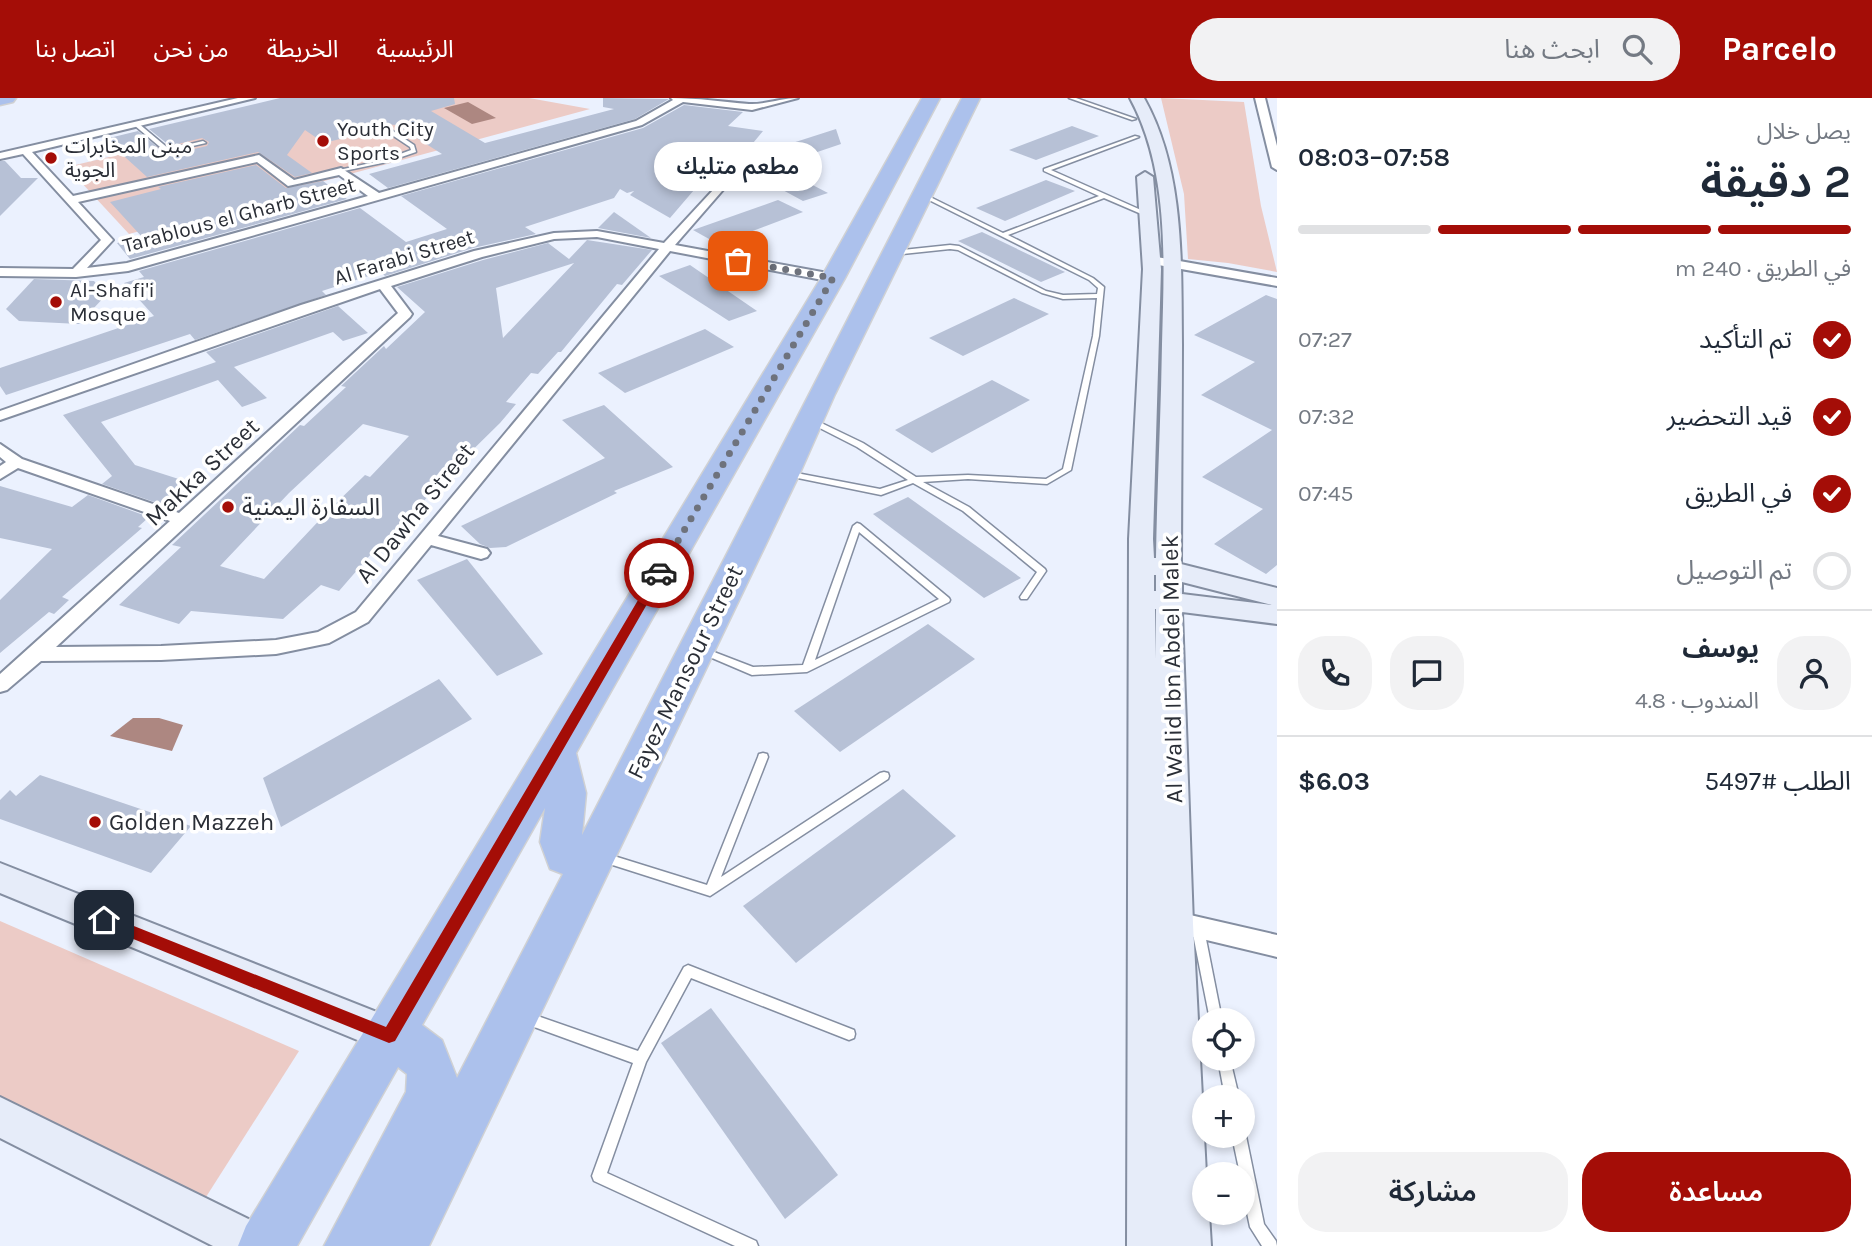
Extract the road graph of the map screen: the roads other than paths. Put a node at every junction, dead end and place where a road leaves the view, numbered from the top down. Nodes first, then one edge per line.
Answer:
1 (7, 98) edge
2 (250, 98) edge
3 (678, 98) edge
4 (793, 98) edge
5 (931, 98) edge
6 (971, 98) edge
7 (1072, 98) edge
8 (1262, 98) edge
9 (0, 100) edge
10 (697, 100) edge
11 (1277, 101) edge
12 (1133, 113) edge
13 (136, 124) junction
14 (1265, 124) junction
15 (1277, 126) edge
16 (385, 128) dead end
17 (203, 143) dead end
18 (25, 150) junction
19 (0, 156) edge
20 (1277, 167) edge
21 (341, 171) junction
22 (720, 188) dead end
23 (920, 194) junction
24 (1103, 196) junction
25 (377, 197) junction
26 (70, 200) junction
27 (1149, 215) junction
28 (1003, 235) junction
29 (666, 248) junction
30 (893, 253) junction
31 (1162, 266) junction
32 (0, 272) edge
33 (76, 273) junction
34 (833, 278) junction
35 (383, 284) junction
36 (1277, 285) edge
37 (1100, 296) junction
38 (0, 416) edge
39 (807, 418) junction
40 (0, 449) edge
41 (16, 462) junction
42 (785, 472) junction
43 (0, 474) edge
44 (914, 480) junction
45 (183, 520) junction
46 (427, 538) junction
47 (481, 553) dead end
48 (1141, 563) junction
49 (1170, 570) junction
50 (1024, 597) dead end
51 (1277, 597) edge
52 (1155, 601) junction
53 (1277, 615) edge
54 (697, 648) junction
55 (37, 654) junction
56 (807, 668) junction
57 (0, 685) edge
58 (555, 750) junction
59 (763, 757) dead end
60 (884, 776) dead end
61 (594, 855) junction
62 (0, 878) edge
63 (710, 891) junction
64 (1187, 926) junction
65 (1277, 946) edge
66 (1212, 1008) edge
67 (515, 1014) junction
68 (849, 1034) dead end
69 (389, 1035) junction
70 (641, 1059) junction
71 (0, 1117) edge
72 (1241, 1148) edge
73 (258, 1246) edge
74 (266, 1246) edge
75 (352, 1246) edge
76 (400, 1246) edge
77 (751, 1246) edge
78 (1149, 1246) edge
79 (1190, 1246) edge
80 (1271, 1246) edge

1 - 9 highway
2 - 13 street
3 - 10 street
3 - 25 street, Tarablous el Gharb Street
4 - 10 street
5 - 34 highway
6 - 23 highway, Fayez Mansour Street
7 - 12 lane
8 - 11 street
8 - 14 street
12 - 24 lane
12 - 27 main road, Al Walid Ibn Abdel Malek
12 - 31 main road, Al Walid Ibn Abdel Malek
13 - 17 lane
13 - 18 street
14 - 15 lane
14 - 20 street
16 - 21 lane
18 - 19 street
18 - 26 street
21 - 25 street
21 - 26 street
22 - 29 street, Al Dawha Street
23 - 28 lane
23 - 30 highway, Fayez Mansour Street
24 - 27 lane
24 - 28 lane
25 - 33 street, Tarablous el Gharb Street
26 - 33 street
27 - 31 main road, Al Walid Ibn Abdel Malek
28 - 37 lane
29 - 34 street, Al Farabi Street
29 - 35 street, Al Farabi Street
29 - 46 street, Al Dawha Street
30 - 37 lane
30 - 39 highway, Fayez Mansour Street
31 - 36 street
31 - 48 main road, Al Walid Ibn Abdel Malek
31 - 49 main road, Al Walid Ibn Abdel Malek
32 - 33 street, Tarablous el Gharb Street
34 - 58 highway
35 - 38 street, Al Farabi Street
35 - 45 street, Makka Street
37 - 44 lane
39 - 42 highway, Fayez Mansour Street
39 - 44 lane
40 - 41 street
41 - 43 street
41 - 45 street
42 - 44 lane
42 - 54 highway, Fayez Mansour Street
44 - 50 lane
45 - 55 street, Makka Street
46 - 47 street
46 - 55 street, Al Dawha Street
48 - 49 main road
48 - 52 main road, Al Walid Ibn Abdel Malek
49 - 51 main road
49 - 52 main road, Al Walid Ibn Abdel Malek
52 - 53 main road
52 - 64 main road, Al Walid Ibn Abdel Malek
52 - 78 main road, Al Walid Ibn Abdel Malek
54 - 56 lane
54 - 61 highway, Fayez Mansour Street
55 - 57 street, Makka Street
56 - 56 lane
58 - 61 highway
58 - 69 highway
59 - 63 lane
60 - 63 lane
61 - 63 lane
61 - 67 highway, Fayez Mansour Street
62 - 69 main road
64 - 65 street
64 - 66 lane
64 - 79 main road, Al Walid Ibn Abdel Malek
67 - 70 lane
67 - 76 highway, Fayez Mansour Street
68 - 70 lane
69 - 74 highway
69 - 75 highway
70 - 77 lane
71 - 73 main road
72 - 80 lane

